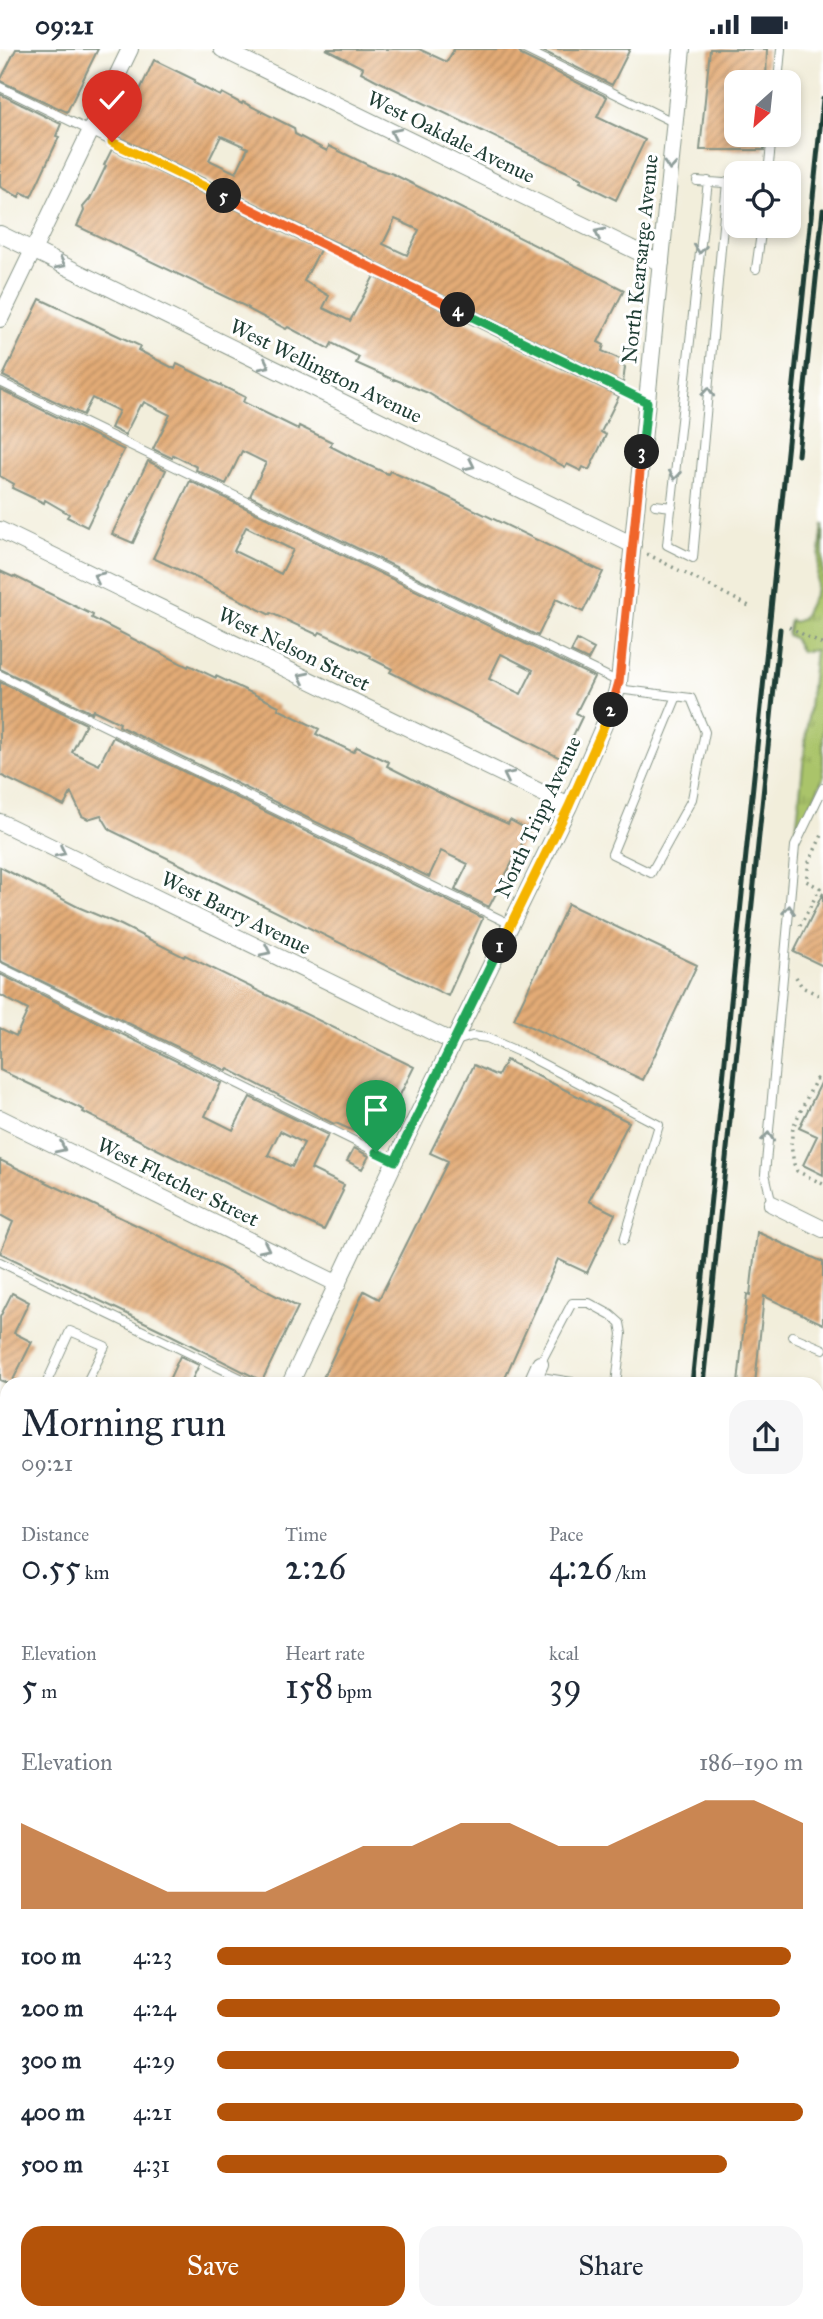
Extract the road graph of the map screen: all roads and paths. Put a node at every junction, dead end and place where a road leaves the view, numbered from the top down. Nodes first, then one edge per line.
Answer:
1 (130, 49) edge
2 (222, 49) edge
3 (524, 49) edge
4 (682, 49) edge
5 (781, 49) edge
6 (779, 70) edge
7 (0, 87) edge
8 (675, 123) junction
9 (90, 131) junction
10 (697, 181) dead end
11 (708, 181) junction
12 (724, 182) edge
13 (0, 234) edge
14 (726, 238) edge
15 (761, 238) edge
16 (33, 250) junction
17 (661, 263) junction
18 (757, 269) dead end
19 (0, 319) edge
20 (0, 381) edge
21 (647, 402) junction
22 (656, 505) dead end
23 (672, 507) junction
24 (0, 530) edge
25 (640, 549) junction
26 (753, 608) dead end
27 (789, 627) dead end
28 (823, 645) edge
29 (0, 675) edge
30 (618, 685) junction
31 (677, 696) junction
32 (823, 789) edge
33 (569, 806) junction
34 (0, 822) edge
35 (823, 833) edge
36 (510, 924) junction
37 (797, 934) dead end
38 (792, 965) dead end
39 (0, 967) edge
40 (823, 997) edge
41 (453, 1042) junction
42 (823, 1083) edge
43 (0, 1118) edge
44 (395, 1161) junction
45 (823, 1184) edge
46 (772, 1204) joint
47 (823, 1229) edge
48 (624, 1240) dead end
49 (0, 1262) edge
50 (338, 1284) junction
51 (792, 1336) dead end
52 (823, 1349) edge
53 (535, 1375) edge
54 (49, 1377) edge
55 (90, 1377) edge
56 (238, 1377) edge
57 (293, 1377) edge
58 (617, 1377) edge

1 - 9 street
17 -> 2 street, West Oakdale Avenue
3 - 8 lane
4 - 8 street, North Kearsarge Avenue
5 - 6 lane
7 - 9 lane
8 -> 17 street, North Kearsarge Avenue
9 - 16 street
9 - 21 lane
10 - 11 lane
11 - 12 lane
11 -> 23 lane
13 - 16 street, West Wellington Avenue
23 -> 14 lane
15 - 18 lane
16 - 19 street
16 -> 25 street, West Wellington Avenue
17 - 21 street, North Kearsarge Avenue
20 - 30 lane
21 - 25 street, North Kearsarge Avenue
22 - 23 lane
33 -> 24 street, West Nelson Street
25 - 26 path
25 - 30 street, North Kearsarge Avenue
27 - 28 path
29 - 36 lane
30 - 31 lane
30 - 33 street, North Tripp Avenue
31 - 31 lane
46 -> 32 lane
33 - 36 street, North Tripp Avenue
34 -> 41 street, West Barry Avenue
35 - 37 path
36 - 41 street, North Tripp Avenue
38 - 40 path
39 - 44 lane
41 - 44 street, North Tripp Avenue
41 - 48 lane
42 - 45 path
43 -> 50 street, West Fletcher Street
44 - 50 street, North Tripp Avenue
46 - 47 street
49 - 56 lane
50 - 57 street, North Tripp Avenue
51 - 52 lane
53 - 58 lane
54 - 55 lane

